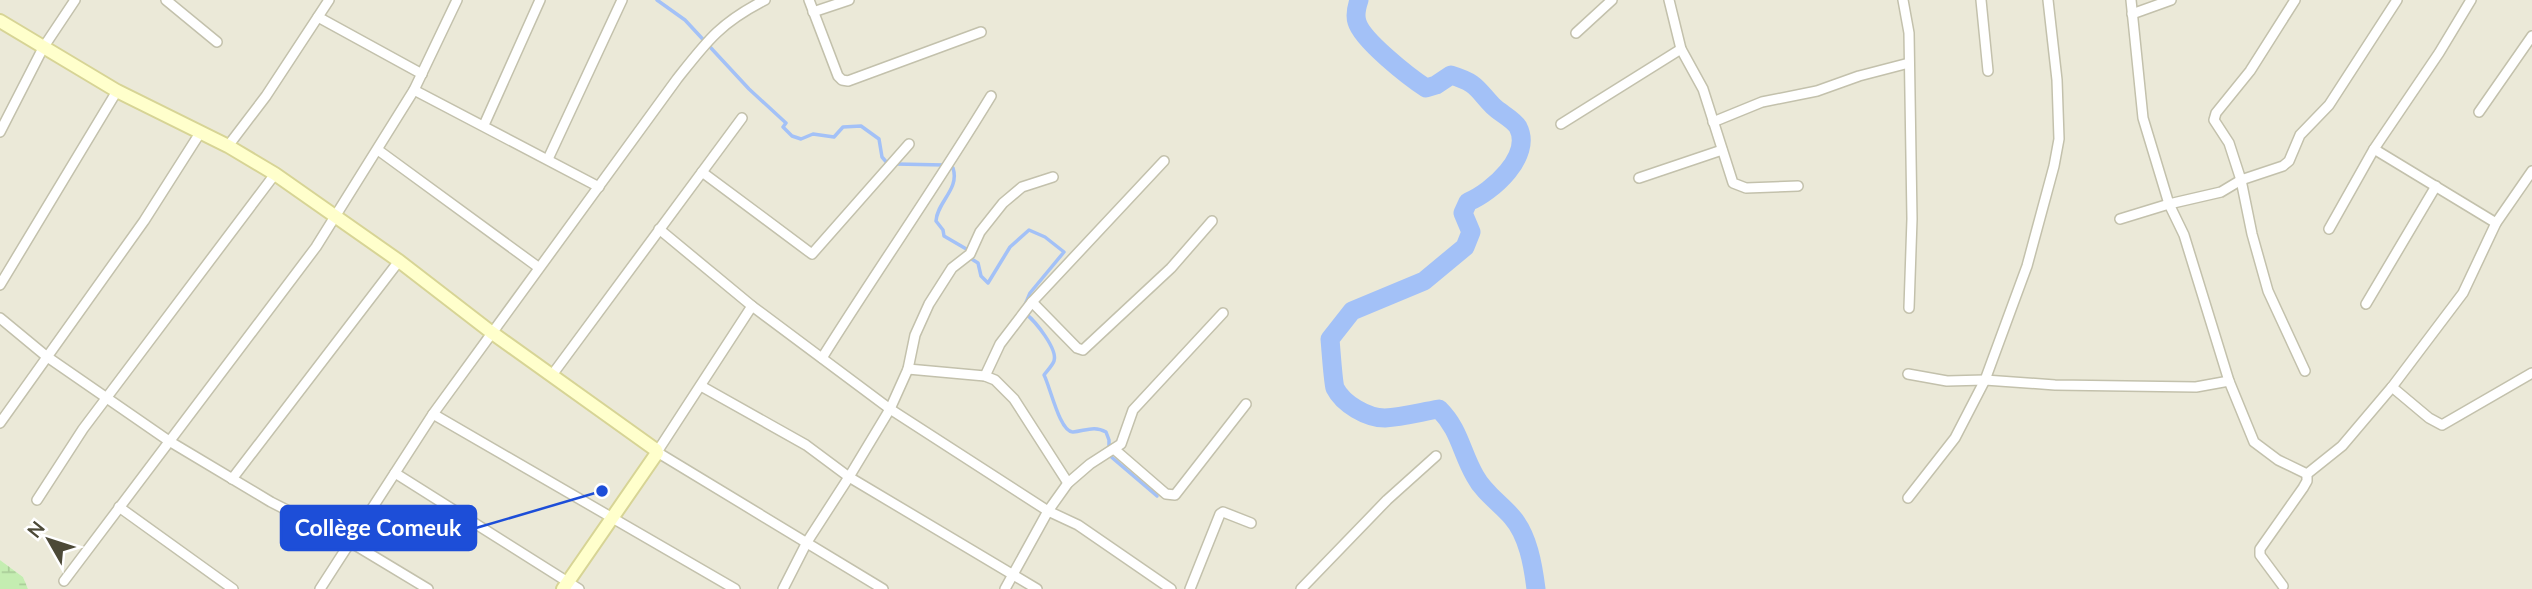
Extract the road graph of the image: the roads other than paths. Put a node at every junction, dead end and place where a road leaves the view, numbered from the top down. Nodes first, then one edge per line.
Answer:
1 (75, 0) edge
2 (166, 0) edge
3 (328, 0) edge
4 (457, 0) edge
5 (540, 0) edge
6 (622, 0) edge
7 (765, 0) edge
8 (809, 0) edge
9 (849, 0) edge
10 (1612, 0) edge
11 (1669, 0) edge
12 (1903, 0) edge
13 (1981, 0) edge
14 (2048, 0) edge
15 (2131, 0) edge
16 (2171, 0) edge
17 (2295, 0) edge
18 (2397, 0) edge
19 (2471, 0) edge
20 (813, 12) junction
21 (2132, 14) junction
22 (318, 17) junction
23 (0, 21) edge
24 (981, 32) dead end
25 (1576, 33) dead end
26 (2532, 36) edge
27 (217, 42) dead end
28 (43, 48) junction
29 (1681, 49) junction
30 (1909, 63) junction
31 (1988, 71) dead end
32 (422, 75) junction
33 (414, 90) junction
34 (117, 91) junction
35 (990, 96) dead end
36 (2480, 112) dead end
37 (742, 118) dead end
38 (1713, 122) junction
39 (1561, 124) dead end
40 (484, 125) junction
41 (0, 132) edge
42 (200, 133) junction
43 (909, 145) dead end
44 (228, 146) junction
45 (2374, 149) junction
46 (378, 150) junction
47 (1721, 150) junction
48 (548, 159) junction
49 (1164, 161) dead end
50 (2532, 171) edge
51 (702, 172) junction
52 (275, 174) junction
53 (1053, 177) dead end
54 (1639, 178) dead end
55 (2241, 180) junction
56 (1798, 186) dead end
57 (2436, 186) junction
58 (599, 187) junction
59 (2169, 204) junction
60 (335, 216) junction
61 (2120, 219) dead end
62 (1212, 222) dead end
63 (2496, 223) junction
64 (659, 229) junction
65 (2329, 229) dead end
66 (399, 261) junction
67 (538, 267) junction
68 (0, 285) edge
69 (1032, 302) junction
70 (2365, 304) dead end
71 (752, 306) junction
72 (1909, 308) dead end
73 (1223, 313) dead end
74 (0, 318) edge
75 (491, 332) junction
76 (46, 356) junction
77 (822, 358) junction
78 (908, 369) junction
79 (2305, 371) dead end
80 (2532, 373) edge
81 (1908, 374) dead end
82 (552, 376) junction
83 (985, 376) junction
84 (1985, 380) junction
85 (2229, 381) junction
86 (701, 386) junction
87 (2392, 387) junction
88 (106, 399) junction
89 (1246, 404) dead end
90 (890, 409) junction
91 (433, 414) junction
92 (0, 423) edge
93 (169, 441) junction
94 (1114, 449) junction
95 (657, 452) junction
96 (1436, 456) dead end
97 (395, 473) junction
98 (2307, 474) junction
99 (849, 477) junction
100 (232, 479) junction
101 (1068, 483) junction
102 (1908, 498) dead end
103 (37, 500) dead end
104 (119, 507) junction
105 (1048, 511) junction
106 (614, 518) junction
107 (1251, 523) dead end
108 (350, 542) junction
109 (807, 542) junction
110 (1014, 574) junction
111 (64, 581) dead end
112 (2283, 586) dead end
113 (570, 587) edge
114 (233, 589) edge
115 (320, 589) edge
116 (428, 589) edge
117 (735, 589) edge
118 (783, 589) edge
119 (883, 589) edge
120 (1005, 589) edge
121 (1037, 589) edge
122 (1171, 589) edge
123 (1190, 589) edge
124 (1302, 589) edge

1 - 28 street
2 - 27 street
3 - 22 street
4 - 32 street
5 - 40 street
6 - 48 street
7 - 58 street
8 - 20 street
9 - 20 street
10 - 25 street
11 - 29 street
12 - 30 street
13 - 31 street
14 - 84 street
15 - 21 street
16 - 21 street
17 - 55 street
18 - 55 street
19 - 45 street
20 - 24 street
21 - 59 street
22 - 32 street
22 - 44 street
23 - 28 main road
26 - 36 street
28 - 34 main road
28 - 41 street
29 - 38 street
29 - 39 street
30 - 38 street
30 - 72 street
32 - 33 street
33 - 40 street
33 - 46 street
34 - 42 main road
34 - 68 street
35 - 77 street
37 - 51 street
38 - 47 street
40 - 48 street
42 - 44 main road
42 - 76 street
43 - 51 street
44 - 52 main road
45 - 57 street
45 - 65 street
46 - 60 street
46 - 67 street
47 - 54 street
47 - 56 street
48 - 58 street
49 - 69 street
50 - 63 street
51 - 64 street
52 - 60 main road
52 - 88 street
53 - 78 street
55 - 59 street
55 - 79 street
57 - 63 street
57 - 70 street
58 - 67 street
59 - 61 street
59 - 85 street
60 - 66 main road
60 - 93 street
62 - 69 street
63 - 87 street
64 - 71 street
64 - 82 street
66 - 75 main road
66 - 100 street
67 - 75 street
69 - 83 street
71 - 77 street
71 - 86 street
73 - 94 street
74 - 76 street
75 - 82 main road
75 - 91 street
76 - 88 street
76 - 92 street
77 - 90 street
78 - 83 street
78 - 90 street
80 - 87 street
81 - 84 street
82 - 95 main road
83 - 101 street
84 - 85 street
84 - 102 street
85 - 98 street
86 - 95 street
86 - 99 street
87 - 98 street
88 - 93 street
88 - 103 street
89 - 94 street
90 - 99 street
90 - 105 street
91 - 97 street
91 - 106 street
93 - 100 street
93 - 104 street
94 - 101 street
95 - 106 main road
95 - 109 street
96 - 124 street
97 - 108 street
97 - 113 street
98 - 112 street
99 - 109 street
99 - 110 street
100 - 108 street
101 - 105 street
104 - 111 street
104 - 114 street
105 - 110 street
105 - 122 street
106 - 113 main road
106 - 117 street
107 - 123 street
108 - 115 street
108 - 116 street
109 - 118 street
109 - 119 street
110 - 120 street
110 - 121 street

